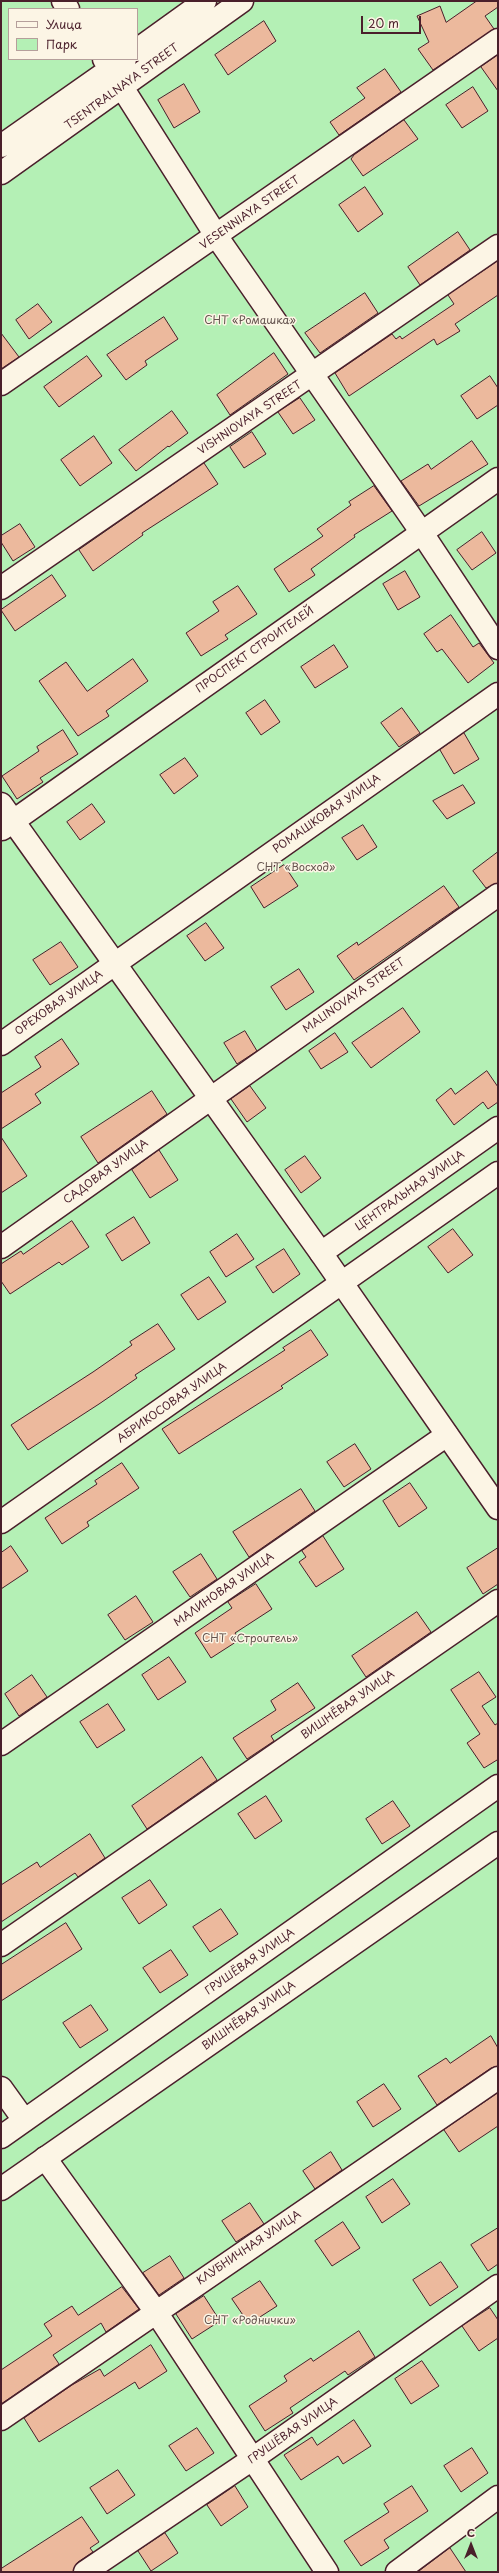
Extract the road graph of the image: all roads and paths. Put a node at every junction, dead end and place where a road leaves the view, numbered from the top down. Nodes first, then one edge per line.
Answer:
1 (205, 1) edge
2 (242, 1) edge
3 (498, 40) edge
4 (138, 49) edge
5 (138, 56) edge
6 (131, 60) edge
7 (116, 68) edge
8 (1, 146) edge
9 (1, 173) edge
10 (217, 237) junction
11 (498, 246) edge
12 (313, 375) junction
13 (1, 384) edge
14 (498, 479) edge
15 (422, 533) junction
16 (1, 588) edge
17 (498, 648) edge
18 (498, 694) edge
19 (5, 818) edge
20 (498, 896) edge
21 (116, 963) junction
22 (1, 1044) edge
23 (211, 1097) junction
24 (498, 1128) edge
25 (498, 1173) edge
26 (1, 1247) edge
27 (322, 1253) junction
28 (343, 1283) junction
29 (447, 1435) junction
30 (498, 1508) edge
31 (1, 1522) edge
32 (498, 1601) edge
33 (1, 1744) edge
34 (498, 1786) edge
35 (498, 1843) edge
36 (1, 1945) edge
37 (498, 2078) edge
38 (1, 2088) edge
39 (24, 2120) junction
40 (1, 2137) edge
41 (45, 2158) junction
42 (1, 2189) edge
43 (498, 2286) edge
44 (156, 2312) junction
45 (1, 2419) edge
46 (251, 2460) junction
47 (498, 2497) edge
48 (85, 2572) edge
49 (327, 2572) edge
50 (397, 2572) edge

1 - 4 street
2 - 5 street, TSENTRALNAYA STREET
3 - 10 street, VESENNIAYA STREET
6 - 7 street, TSENTRALNAYA STREET
7 - 8 street
7 - 9 street, TSENTRALNAYA STREET
7 - 10 street
10 - 12 street
10 - 13 street, VESENNIAYA STREET
11 - 12 street, VISHNIOVAYA STREET
12 - 15 street
12 - 16 street, VISHNIOVAYA STREET
14 - 15 street, ПРОСПЕКТ СТРОИТЕЛЕЙ
15 - 17 street
15 - 19 street, ПРОСПЕКТ СТРОИТЕЛЕЙ
18 - 21 street, РОМАШКОВАЯ УЛИЦА
19 - 21 street
20 - 23 street, MALINOVAYA STREET
21 - 22 street, ОРЕХОВАЯ УЛИЦА
21 - 23 street
23 - 26 street, САДОВАЯ УЛИЦА
23 - 27 street
24 - 27 street, ЦЕНТРАЛЬНАЯ УЛИЦА
25 - 28 street
27 - 28 street
28 - 29 street
28 - 31 street, АБРИКОСОВАЯ УЛИЦА
29 - 30 street
29 - 33 street, МАЛИНОВАЯ УЛИЦА
32 - 36 street, ВИШНЁВАЯ УЛИЦА
34 - 39 street, ГРУШЁВАЯ УЛИЦА
35 - 41 street, ВИШНЁВАЯ УЛИЦА
37 - 44 street, КЛУБНИЧНАЯ УЛИЦА
38 - 39 street
39 - 40 street, ГРУШЁВАЯ УЛИЦА
41 - 42 street, ВИШНЁВАЯ УЛИЦА
41 - 44 street
43 - 46 street, ГРУШЁВАЯ УЛИЦА
44 - 45 street, КЛУБНИЧНАЯ УЛИЦА
44 - 46 street
46 - 48 street, ГРУШЁВАЯ УЛИЦА
46 - 49 street
47 - 50 street

